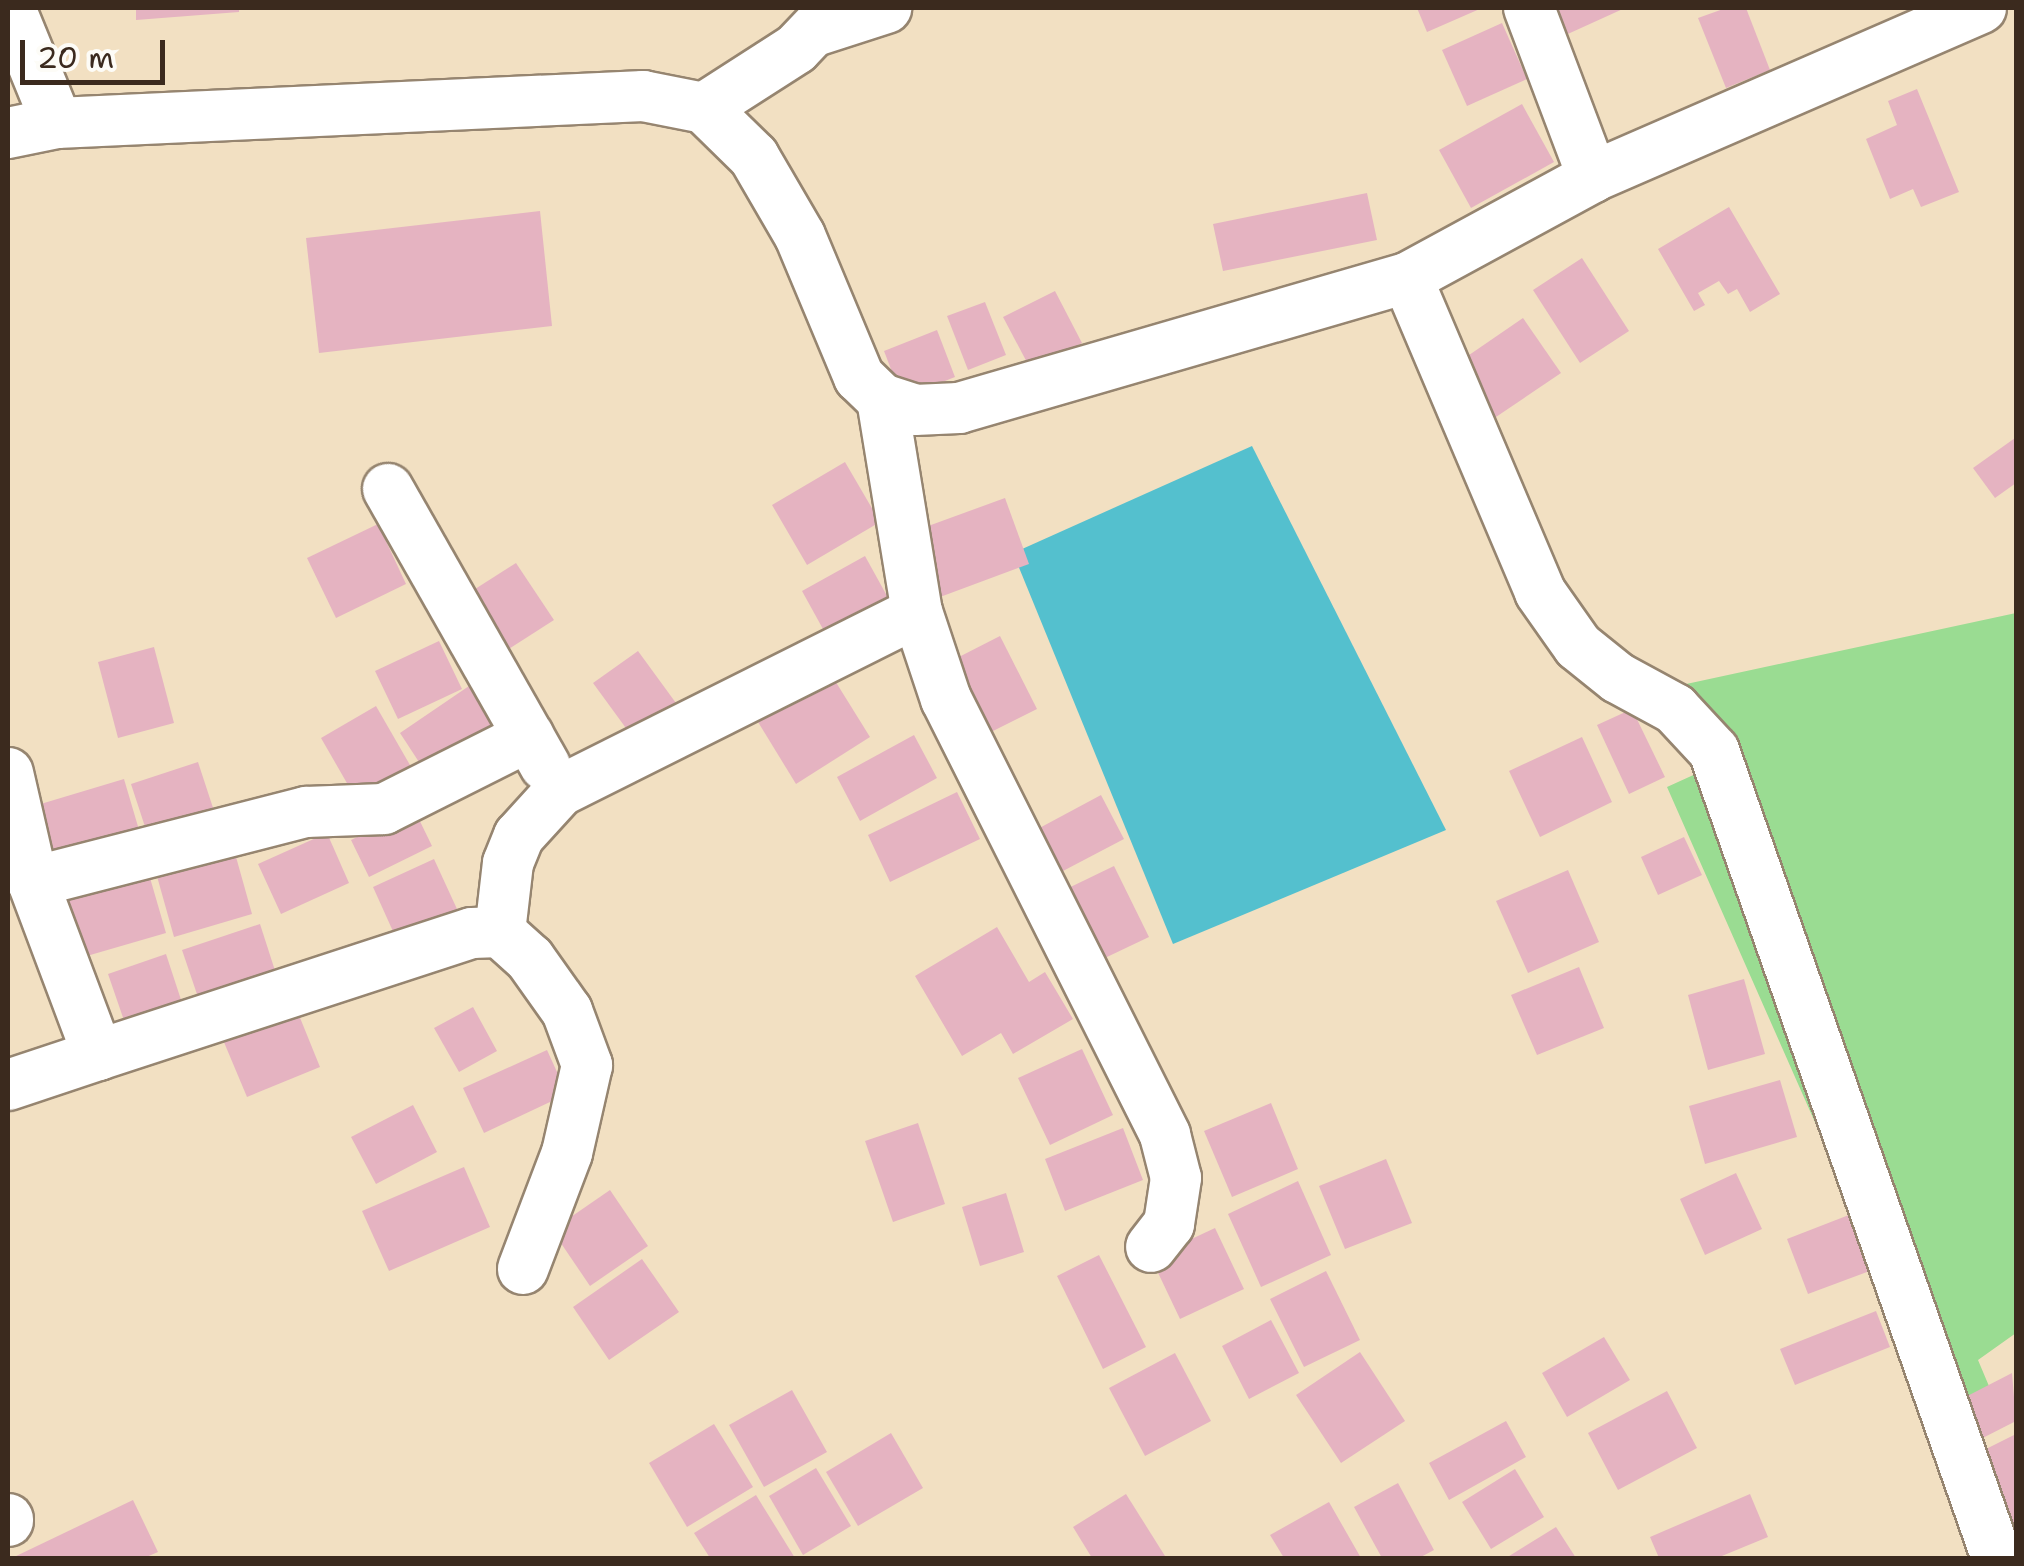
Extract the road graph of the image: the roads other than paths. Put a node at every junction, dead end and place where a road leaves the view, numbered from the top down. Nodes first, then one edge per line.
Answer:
1 (10, 8) edge
2 (886, 8) edge
3 (1529, 8) edge
4 (1981, 8) edge
5 (825, 19) edge
6 (704, 108) junction
7 (56, 123) junction
8 (8, 134) edge
9 (1593, 177) junction
10 (1407, 278) junction
11 (882, 399) junction
12 (388, 489) dead end
13 (917, 612) junction
14 (529, 736) junction
15 (8, 772) edge
16 (560, 791) junction
17 (33, 882) junction
18 (500, 932) junction
19 (98, 1055) junction
20 (8, 1085) edge
21 (1150, 1247) dead end
22 (523, 1269) dead end
23 (1997, 1558) edge

1 - 7 street
2 - 5 street
3 - 9 street
4 - 9 street
5 - 6 street
6 - 7 street
6 - 11 street
7 - 8 street
9 - 10 street
10 - 11 street
10 - 23 street
11 - 13 street
12 - 14 street
13 - 16 street
13 - 21 street
14 - 16 street
14 - 17 street
15 - 17 street
16 - 18 street
17 - 19 street
18 - 19 street
18 - 22 street
19 - 20 street

